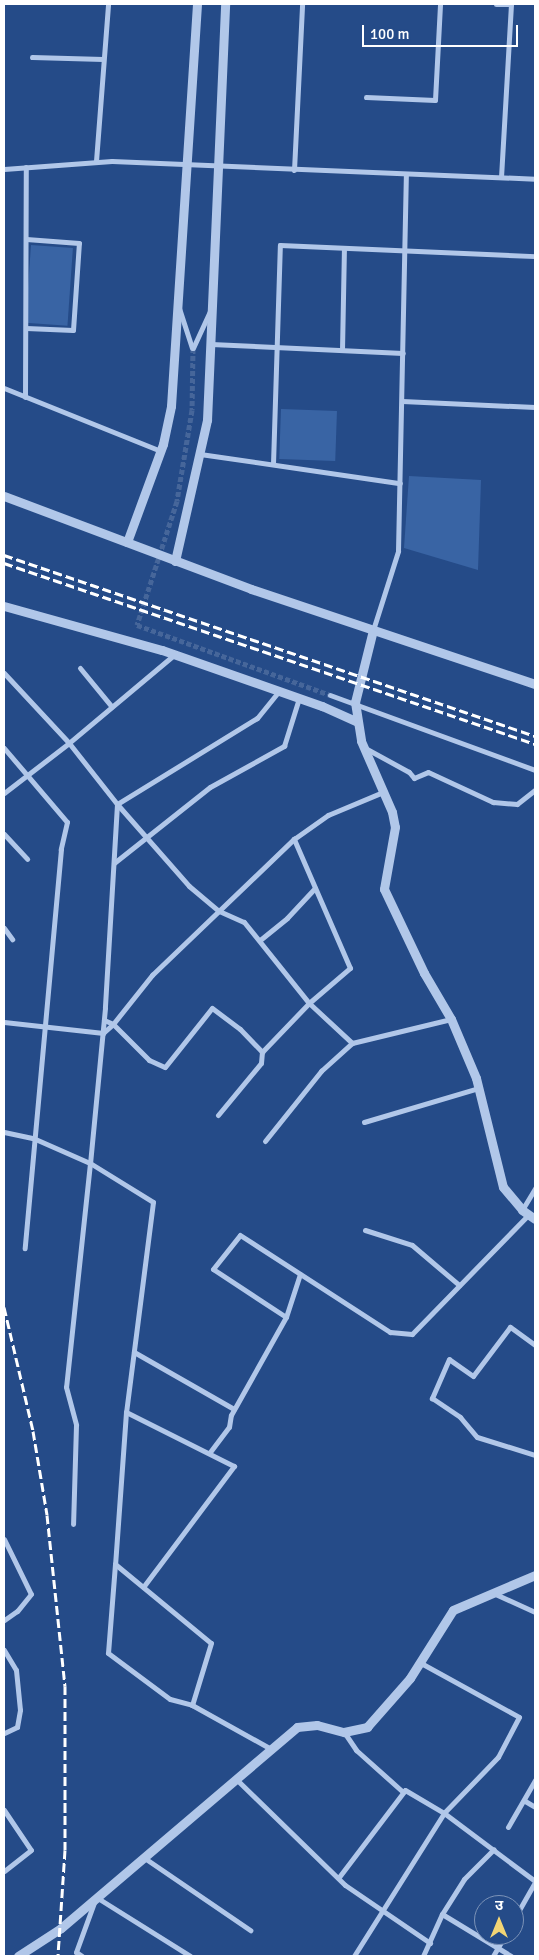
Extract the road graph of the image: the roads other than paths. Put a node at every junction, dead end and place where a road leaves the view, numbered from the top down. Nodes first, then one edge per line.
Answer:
1 (108, 4) edge
2 (197, 4) edge
3 (225, 4) edge
4 (302, 4) edge
5 (440, 4) edge
6 (496, 4) edge
7 (32, 57) dead end
8 (103, 59) junction
9 (366, 97) dead end
10 (96, 162) junction
11 (187, 166) junction
12 (26, 167) junction
13 (219, 167) junction
14 (4, 169) edge
15 (294, 170) junction
16 (406, 174) junction
17 (501, 178) junction
18 (535, 179) edge
19 (26, 239) junction
20 (344, 248) junction
21 (404, 250) junction
22 (535, 256) edge
23 (213, 303) junction
24 (178, 304) junction
25 (26, 328) junction
26 (211, 344) junction
27 (277, 347) junction
28 (342, 350) junction
29 (402, 353) junction
30 (4, 388) edge
31 (25, 396) junction
32 (402, 401) junction
33 (535, 407) edge
34 (160, 451) junction
35 (200, 454) junction
36 (273, 464) junction
37 (400, 483) junction
38 (4, 496) edge
39 (127, 542) junction
40 (175, 561) junction
41 (4, 606) edge
42 (372, 630) junction
43 (175, 654) junction
44 (80, 668) dead end
45 (4, 673) edge
46 (535, 684) edge
47 (279, 691) junction
48 (330, 695) tunnel mouth
49 (299, 698) junction
50 (355, 702) junction
51 (112, 707) junction
52 (356, 722) junction
53 (69, 743) junction
54 (4, 748) edge
55 (364, 748) junction
56 (535, 770) edge
57 (26, 776) junction
58 (535, 790) edge
59 (383, 792) junction
60 (4, 793) edge
61 (117, 804) junction
62 (4, 834) edge
63 (147, 836) junction
64 (294, 840) junction
65 (26, 859) dead end
66 (114, 863) junction
67 (315, 888) junction
68 (219, 911) junction
69 (4, 928) edge
70 (12, 939) dead end
71 (260, 940) junction
72 (309, 1003) junction
73 (451, 1019) junction
74 (104, 1020) junction
75 (4, 1022) edge
76 (113, 1024) junction
77 (46, 1028) junction
78 (103, 1033) junction
79 (352, 1043) junction
80 (262, 1052) junction
81 (479, 1088) junction
82 (218, 1115) dead end
83 (364, 1122) dead end
84 (4, 1132) edge
85 (33, 1138) junction
86 (265, 1141) dead end
87 (90, 1163) junction
88 (535, 1188) edge
89 (529, 1214) edge
90 (365, 1230) dead end
91 (25, 1248) dead end
92 (300, 1274) junction
93 (459, 1285) junction
94 (286, 1317) junction
95 (535, 1345) edge
96 (134, 1352) junction
97 (234, 1409) junction
98 (126, 1412) junction
99 (210, 1452) junction
100 (535, 1455) edge
101 (73, 1524) dead end
102 (4, 1539) edge
103 (115, 1564) junction
104 (535, 1575) edge
105 (143, 1587) junction
106 (493, 1593) junction
107 (535, 1612) edge
108 (4, 1620) edge
109 (4, 1650) edge
110 (419, 1662) junction
111 (192, 1705) junction
112 (5, 1730) edge
113 (344, 1732) junction
114 (271, 1749) junction
115 (236, 1779) junction
116 (535, 1780) edge
117 (403, 1792) junction
118 (525, 1801) junction
119 (535, 1807) edge
120 (4, 1810) edge
121 (444, 1813) junction
122 (508, 1827) dead end
123 (494, 1849) junction
124 (143, 1857) junction
125 (4, 1870) edge
126 (339, 1877) junction
127 (535, 1882) edge
128 (96, 1898) junction
129 (524, 1901) edge
130 (380, 1912) junction
131 (442, 1914) junction
132 (250, 1930) dead end
133 (430, 1943) junction
134 (499, 1945) edge
135 (497, 1948) junction
136 (18, 1956) edge
137 (82, 1956) edge
138 (190, 1956) edge
139 (354, 1956) edge
140 (423, 1956) edge
141 (493, 1956) edge
142 (511, 1956) edge

1 - 8 street
2 - 11 street
3 - 13 street
4 - 15 street
5 - 9 street
6 - 17 street
7 - 8 street
8 - 10 street
10 - 11 street
10 - 12 street
11 - 13 street
11 - 24 street
12 - 14 street
12 - 19 street
13 - 15 street
13 - 23 street
15 - 16 street
16 - 17 street
16 - 21 street
17 - 18 street
19 - 25 street
19 - 25 street
20 - 21 street
20 - 27 street
20 - 28 street
21 - 22 street
21 - 29 street
23 - 24 street
23 - 26 street
24 - 34 street
25 - 31 street
26 - 27 street
26 - 35 street
27 - 28 street
27 - 36 street
28 - 29 street
29 - 32 street
30 - 31 street
31 - 34 street
32 - 33 street
32 - 37 street
34 - 39 street
35 - 36 street
35 - 40 street
36 - 37 street
37 - 42 street
38 - 39 street
39 - 40 street
40 - 42 street
41 - 43 street
42 - 46 street
42 - 50 street
43 - 47 street
43 - 51 street
44 - 51 street
45 - 53 street
47 - 49 street
47 - 61 street
48 - 50 street
49 - 52 street
49 - 63 street
50 - 52 street
50 - 56 street
51 - 53 street
52 - 55 street
53 - 57 street
53 - 61 street
54 - 57 street
55 - 58 street
55 - 59 street
57 - 60 street
57 - 77 street
59 - 64 street
59 - 73 street
61 - 63 street
61 - 66 street
62 - 65 street
63 - 66 street
63 - 68 street
64 - 67 street
64 - 68 street
66 - 74 street
67 - 71 street
67 - 72 street
68 - 71 street
68 - 76 street
69 - 70 street
71 - 72 street
72 - 79 street
72 - 80 street
73 - 79 street
73 - 81 street
74 - 76 street
74 - 78 street
75 - 77 street
76 - 78 street
76 - 80 street
77 - 78 street
77 - 85 street
78 - 87 street
79 - 86 street
80 - 82 street
81 - 83 street
81 - 89 street
84 - 85 street
85 - 87 street
85 - 91 street
87 - 96 street
87 - 101 street
88 - 89 street
89 - 93 street
90 - 93 street
92 - 93 street
92 - 94 street
92 - 94 street
94 - 97 street
95 - 100 street
96 - 97 street
96 - 98 street
97 - 99 street
98 - 99 street
98 - 103 street
99 - 105 street
102 - 108 street
103 - 105 street
103 - 111 street
104 - 106 street
105 - 111 street
106 - 107 street
106 - 110 street
109 - 112 street
110 - 113 street
110 - 121 street
111 - 114 street
113 - 114 street
113 - 117 street
114 - 115 street
115 - 124 street
115 - 126 street
116 - 118 street
117 - 121 street
117 - 126 street
118 - 119 street
118 - 122 street
120 - 125 street
121 - 123 street
121 - 130 street
123 - 127 street
123 - 131 street
124 - 128 street
124 - 132 street
126 - 130 street
127 - 129 street
128 - 136 street
128 - 137 street
128 - 138 street
130 - 133 street
130 - 139 street
131 - 133 street
131 - 135 street
133 - 140 street
134 - 135 street
135 - 141 street
135 - 142 street

